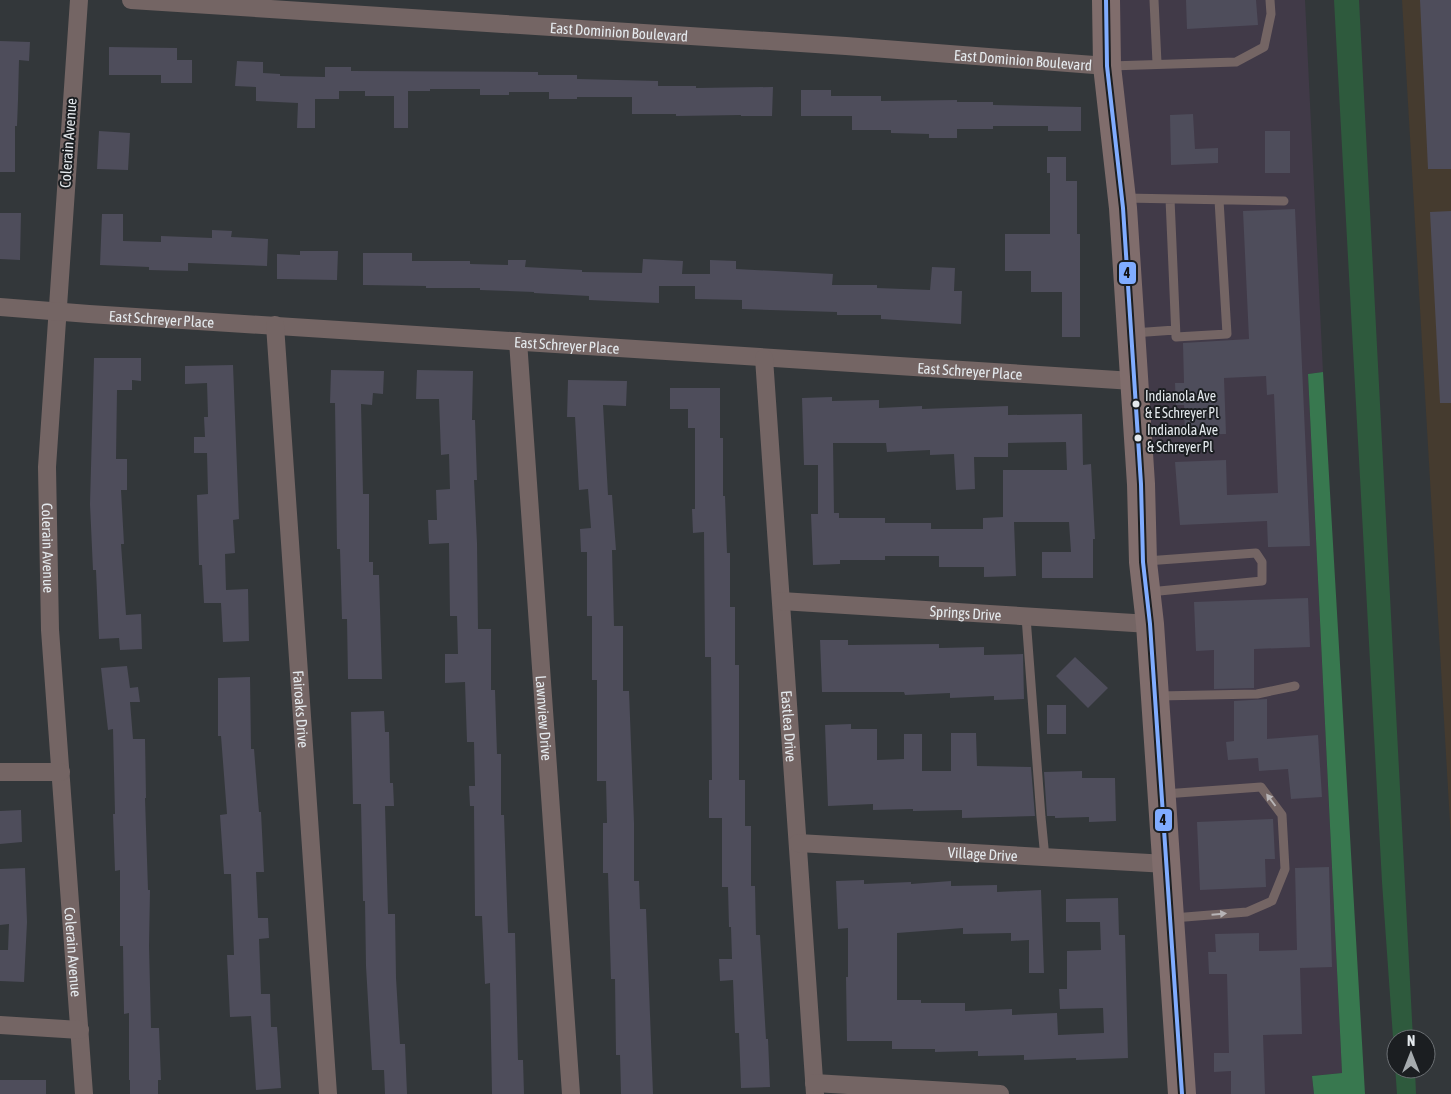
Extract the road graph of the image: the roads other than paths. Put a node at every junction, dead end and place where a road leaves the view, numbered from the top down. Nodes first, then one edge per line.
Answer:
1 (79, 0) edge
2 (131, 0) edge
3 (1106, 0) edge
4 (1154, 0) edge
5 (1270, 0) edge
6 (1157, 63) junction
7 (1107, 66) junction
8 (1122, 198) junction
9 (1170, 199) junction
10 (1219, 200) junction
11 (1284, 201) dead end
12 (0, 307) edge
13 (56, 310) junction
14 (275, 325) junction
15 (1176, 330) junction
16 (1130, 333) junction
17 (518, 341) junction
18 (764, 358) junction
19 (1133, 381) junction
20 (1143, 562) junction
21 (1146, 593) junction
22 (781, 601) junction
23 (1026, 617) junction
24 (1150, 624) junction
25 (1295, 686) dead end
26 (1155, 696) junction
27 (0, 772) edge
28 (61, 772) junction
29 (1162, 795) junction
30 (798, 843) junction
31 (1045, 858) junction
32 (1167, 864) junction
33 (1171, 918) junction
34 (0, 1025) edge
35 (80, 1030) junction
36 (815, 1088) edge
37 (84, 1094) edge
38 (328, 1094) edge
39 (571, 1094) edge
40 (1000, 1094) edge
41 (1182, 1094) edge

1 - 13 street, Colerain Avenue
2 - 7 street, East Dominion Boulevard
3 - 7 main road
4 - 6 lane
5 - 6 lane
6 - 7 lane
7 - 8 main road
8 - 9 lane
8 - 16 main road
9 - 10 lane
9 - 15 lane
10 - 11 lane
10 - 15 lane
12 - 13 street, East Schreyer Place
13 - 14 street, East Schreyer Place
13 - 28 street, Colerain Avenue
14 - 17 street, East Schreyer Place
14 - 38 street, Fairoaks Drive
15 - 16 lane
16 - 19 main road
17 - 18 street, East Schreyer Place
17 - 39 street, Lawnview Drive
18 - 19 street, East Schreyer Place
18 - 22 street, Eastlea Drive
19 - 20 main road
20 - 21 main road
20 - 21 lane
21 - 24 main road
22 - 23 street, Springs Drive
22 - 30 street, Eastlea Drive
23 - 24 street, Springs Drive
23 - 31 lane
24 - 26 main road
25 - 26 lane
26 - 29 main road
27 - 28 street
28 - 35 street, Colerain Avenue
29 - 32 main road
33 -> 29 lane
30 - 31 street, Village Drive
30 - 36 street, Eastlea Drive
31 - 32 street, Village Drive
32 - 33 main road
33 - 41 main road
34 - 35 street
35 - 37 street, Colerain Avenue
36 - 40 street

